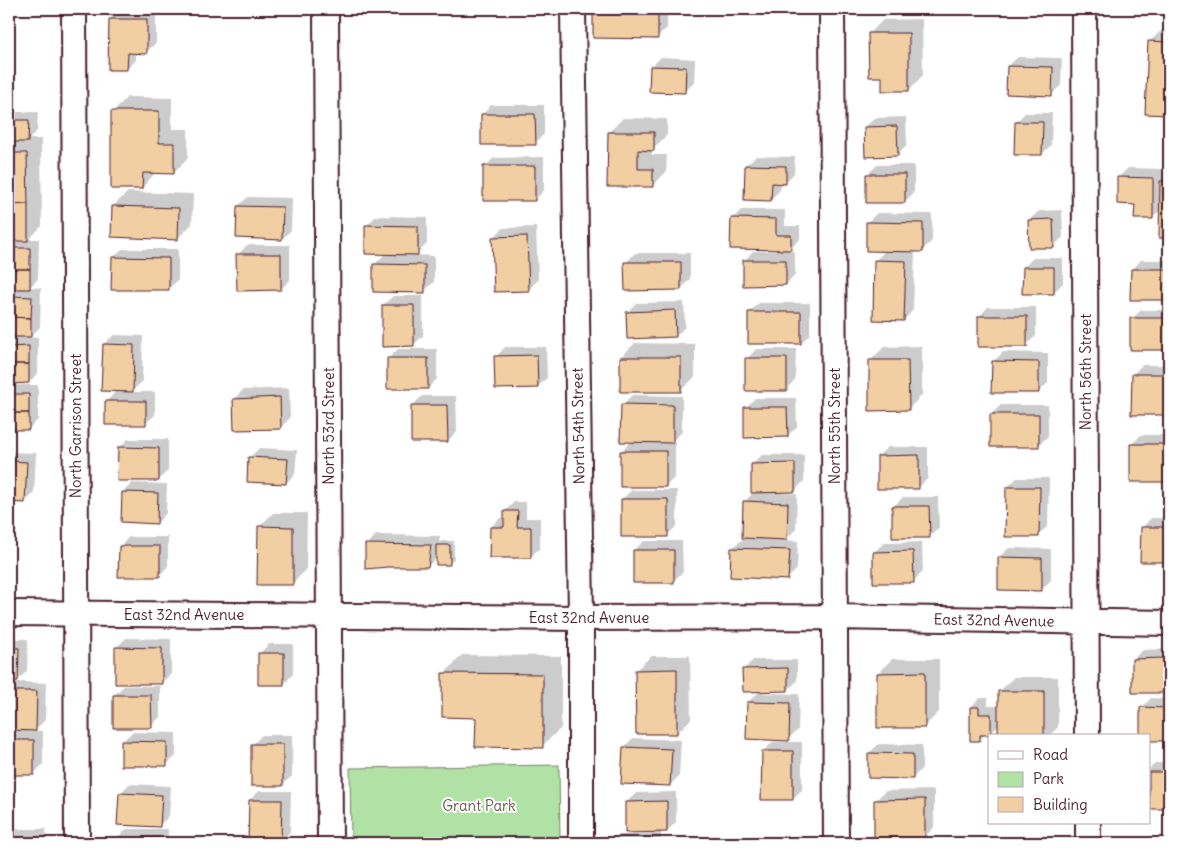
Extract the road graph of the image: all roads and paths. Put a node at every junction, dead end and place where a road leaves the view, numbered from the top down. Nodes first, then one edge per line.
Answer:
1 (74, 9) edge
2 (326, 9) edge
3 (573, 9) edge
4 (832, 9) edge
5 (1084, 9) edge
6 (9, 613) edge
7 (75, 613) junction
8 (329, 616) junction
9 (835, 617) junction
10 (581, 618) junction
11 (1086, 621) junction
12 (1169, 623) edge
13 (1087, 734) edge
14 (1088, 824) edge
15 (76, 843) edge
16 (330, 843) edge
17 (582, 843) edge
18 (836, 843) edge
19 (1088, 843) edge

1 - 7 street, North Garrison Street
2 - 8 street, North 53rd Street
3 - 10 street, North 54th Street
4 - 9 street, North 55th Street
5 - 11 street, North 56th Street
6 - 7 street, East 32nd Avenue
7 - 8 street, East 32nd Avenue
7 - 15 street, North Garrison Street
8 - 10 street, East 32nd Avenue
8 - 16 street, North 53rd Street
9 - 10 street, East 32nd Avenue
9 - 11 street, East 32nd Avenue
9 - 18 street, North 55th Street
10 - 17 street, North 54th Street
11 - 12 street, East 32nd Avenue
11 - 13 street, North 56th Street
14 - 19 street

